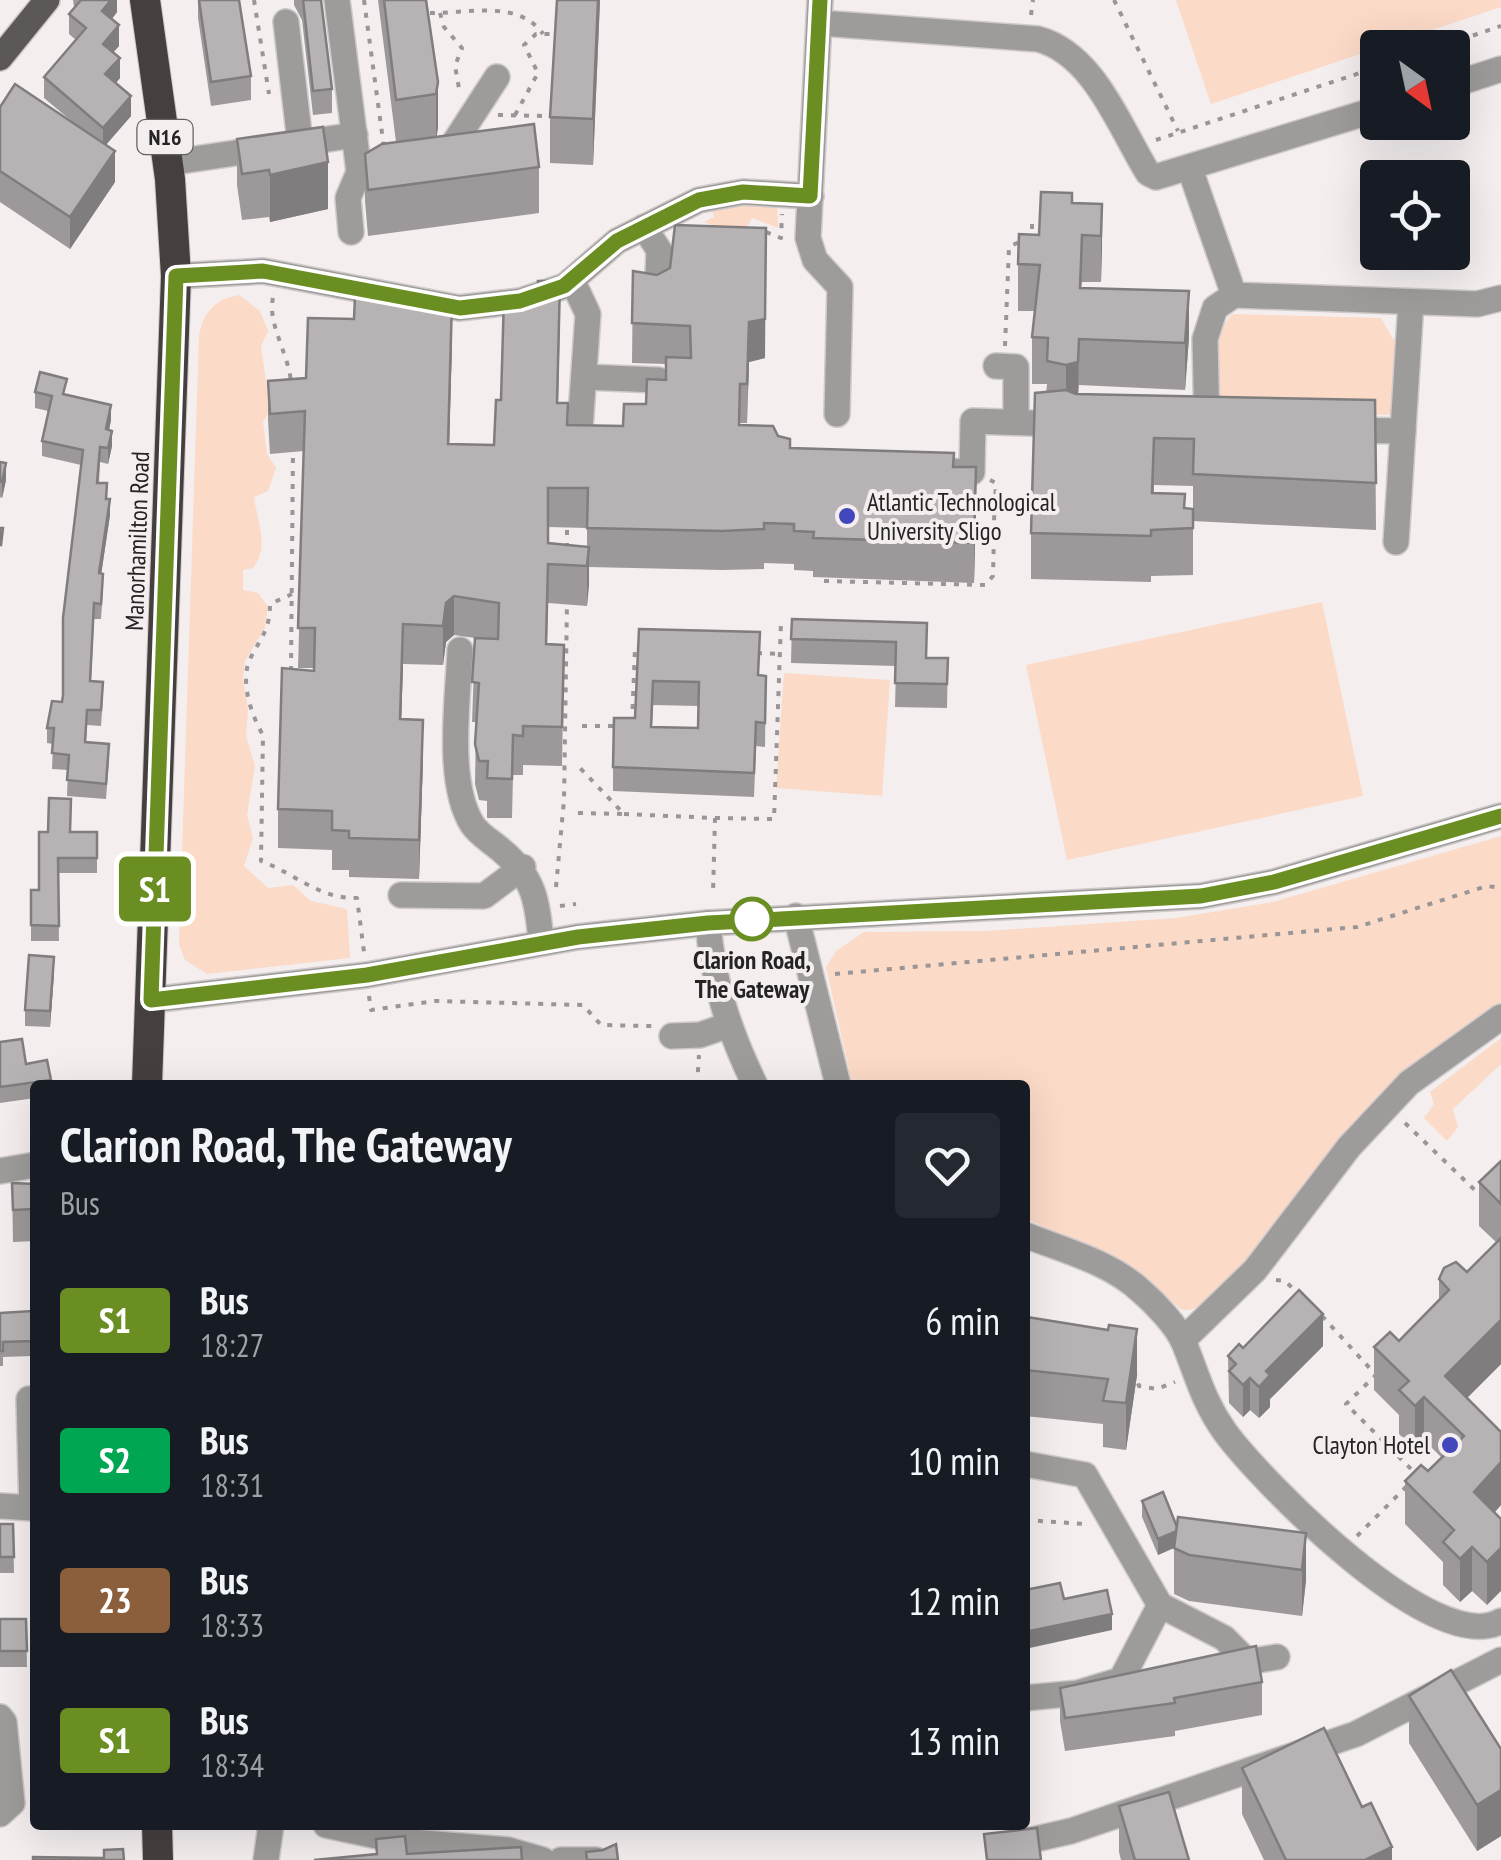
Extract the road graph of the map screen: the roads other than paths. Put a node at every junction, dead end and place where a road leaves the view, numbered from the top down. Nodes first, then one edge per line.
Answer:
1 (46, 0) edge
2 (145, 0) edge
3 (336, 0) edge
4 (820, 12) edge
5 (286, 22) dead end
6 (0, 58) edge
7 (1501, 69) edge
8 (498, 77) dead end
9 (1470, 79) edge
10 (1360, 115) edge
11 (354, 135) junction
12 (300, 142) junction
13 (168, 163) junction
14 (1190, 169) junction
15 (359, 172) junction
16 (810, 196) junction
17 (644, 227) junction
18 (352, 232) dead end
19 (176, 276) junction
20 (572, 280) junction
21 (1234, 295) junction
22 (656, 298) edge
23 (1501, 298) edge
24 (1411, 302) junction
25 (1002, 366) road end
26 (584, 377) junction
27 (658, 380) edge
28 (838, 414) dead end
29 (1016, 422) junction
30 (1056, 424) edge
31 (1207, 427) edge
32 (580, 429) edge
33 (1324, 429) edge
34 (1403, 431) junction
35 (919, 470) edge
36 (1396, 542) dead end
37 (460, 650) dead end
38 (1501, 816) edge
39 (522, 867) junction
40 (401, 895) dead end
41 (796, 916) junction
42 (708, 923) junction
43 (542, 944) junction
44 (151, 1000) junction
45 (1501, 1016) edge
46 (726, 1026) junction
47 (664, 1031) road end
48 (147, 1080) edge
49 (753, 1080) edge
50 (837, 1080) edge
51 (30, 1166) edge
52 (0, 1171) edge
53 (1030, 1237) edge
54 (1184, 1340) junction
55 (29, 1399) dead end
56 (30, 1435) edge
57 (1030, 1465) edge
58 (0, 1506) edge
59 (30, 1508) edge
60 (1160, 1605) junction
61 (1501, 1621) edge
62 (1277, 1657) dead end
63 (1501, 1660) edge
64 (1247, 1661) junction
65 (1200, 1671) edge
66 (1161, 1676) edge
67 (1121, 1680) junction
68 (1030, 1698) edge
69 (0, 1717) edge
70 (0, 1814) edge
71 (158, 1830) edge
72 (270, 1830) edge
73 (349, 1830) edge
74 (1005, 1846) edge
75 (158, 1860) edge
76 (266, 1860) edge
77 (544, 1860) edge
78 (560, 1860) edge
79 (596, 1860) edge

1 - 6 main road
2 - 13 highway, Manorhamilton Road / N16
3 - 11 street
4 - 14 street
4 - 16 street
5 - 12 street
7 - 9 street
8 - 15 street
10 - 14 street
11 - 12 street
11 - 15 street
12 - 13 street
13 - 19 highway, Manorhamilton Road / N16
14 - 21 street
15 - 18 street
16 - 17 street
16 - 28 street
17 - 20 street
17 - 22 street
19 - 20 street
19 - 44 highway, Manorhamilton Road / N16
20 - 26 street
21 - 24 street
21 - 31 street
23 - 24 street
24 - 34 street
25 - 29 street
26 - 27 street
26 - 32 street
29 - 30 street
29 - 35 street
33 - 34 street
34 - 36 street
37 - 39 street
38 - 41 street
39 - 40 street
39 - 43 street
41 - 42 street
41 - 50 street
42 - 43 street
42 - 46 street
43 - 44 street
44 - 48 highway, Manorhamilton Road / N16
45 - 54 street
46 - 47 street
46 - 49 street
51 - 52 street
53 - 54 street
54 - 61 street
55 - 56 street
57 - 60 street
58 - 59 street
60 - 64 street
60 - 67 street
62 - 64 street
63 - 74 street
64 - 65 street
66 - 67 street
67 - 68 street
69 - 70 street
71 - 75 highway
72 - 76 street
73 - 77 street
78 - 79 street

